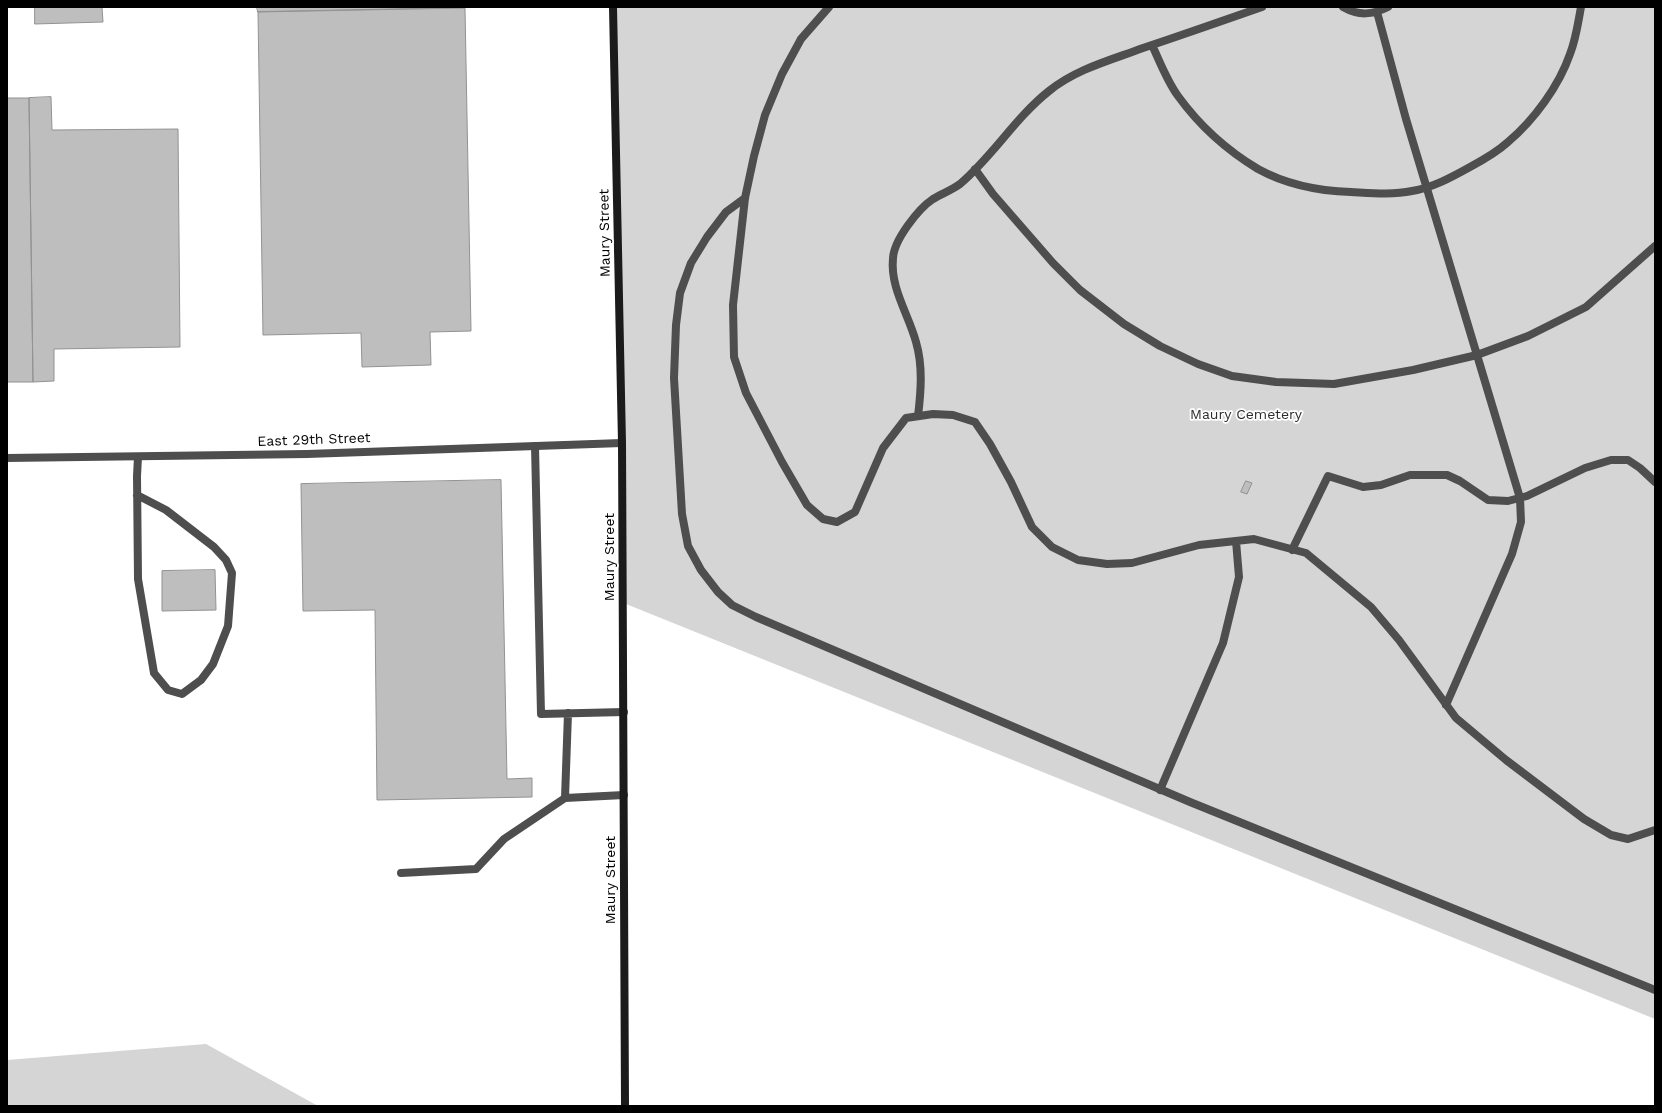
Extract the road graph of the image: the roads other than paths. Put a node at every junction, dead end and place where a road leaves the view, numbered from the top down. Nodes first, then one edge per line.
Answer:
1 (614, 7) edge
2 (829, 7) edge
3 (1262, 7) edge
4 (1343, 7) edge
5 (1388, 7) edge
6 (1581, 7) edge
7 (1377, 12) junction
8 (1152, 45) junction
9 (975, 169) junction
10 (1426, 187) junction
11 (745, 198) junction
12 (1655, 246) edge
13 (1477, 355) junction
14 (918, 416) junction
15 (622, 443) junction
16 (535, 446) junction
17 (138, 456) junction
18 (7, 458) edge
19 (1655, 482) edge
20 (137, 495) junction
21 (1520, 498) junction
22 (1236, 541) junction
23 (1292, 550) junction
24 (1446, 705) junction
25 (624, 712) junction
26 (568, 713) junction
27 (1160, 790) junction
28 (624, 795) junction
29 (565, 798) junction
30 (1655, 830) edge
31 (401, 873) dead end
32 (1655, 990) edge
33 (625, 1106) edge

1 - 15 street, Maury Street
2 - 11 street
3 - 8 street
4 - 7 street
5 - 7 street
6 - 10 street
7 - 10 street
8 - 9 street
8 - 10 street
9 - 13 street
9 - 14 street
10 - 13 street
11 - 14 street
11 - 27 street
12 - 13 street
13 - 21 street
14 - 22 street
15 - 16 street, East 29th Street
15 - 25 street, Maury Street
16 - 17 street, East 29th Street
16 - 26 street
17 - 18 street, East 29th Street
17 - 20 street
19 - 21 street
20 - 20 street
21 - 23 street
21 - 24 street
22 - 23 street
22 - 27 street
23 - 24 street
24 - 30 street
25 - 26 street
25 - 28 street, Maury Street
26 - 29 street
27 - 32 street
28 - 29 street
28 - 33 street, Maury Street
29 - 31 street

